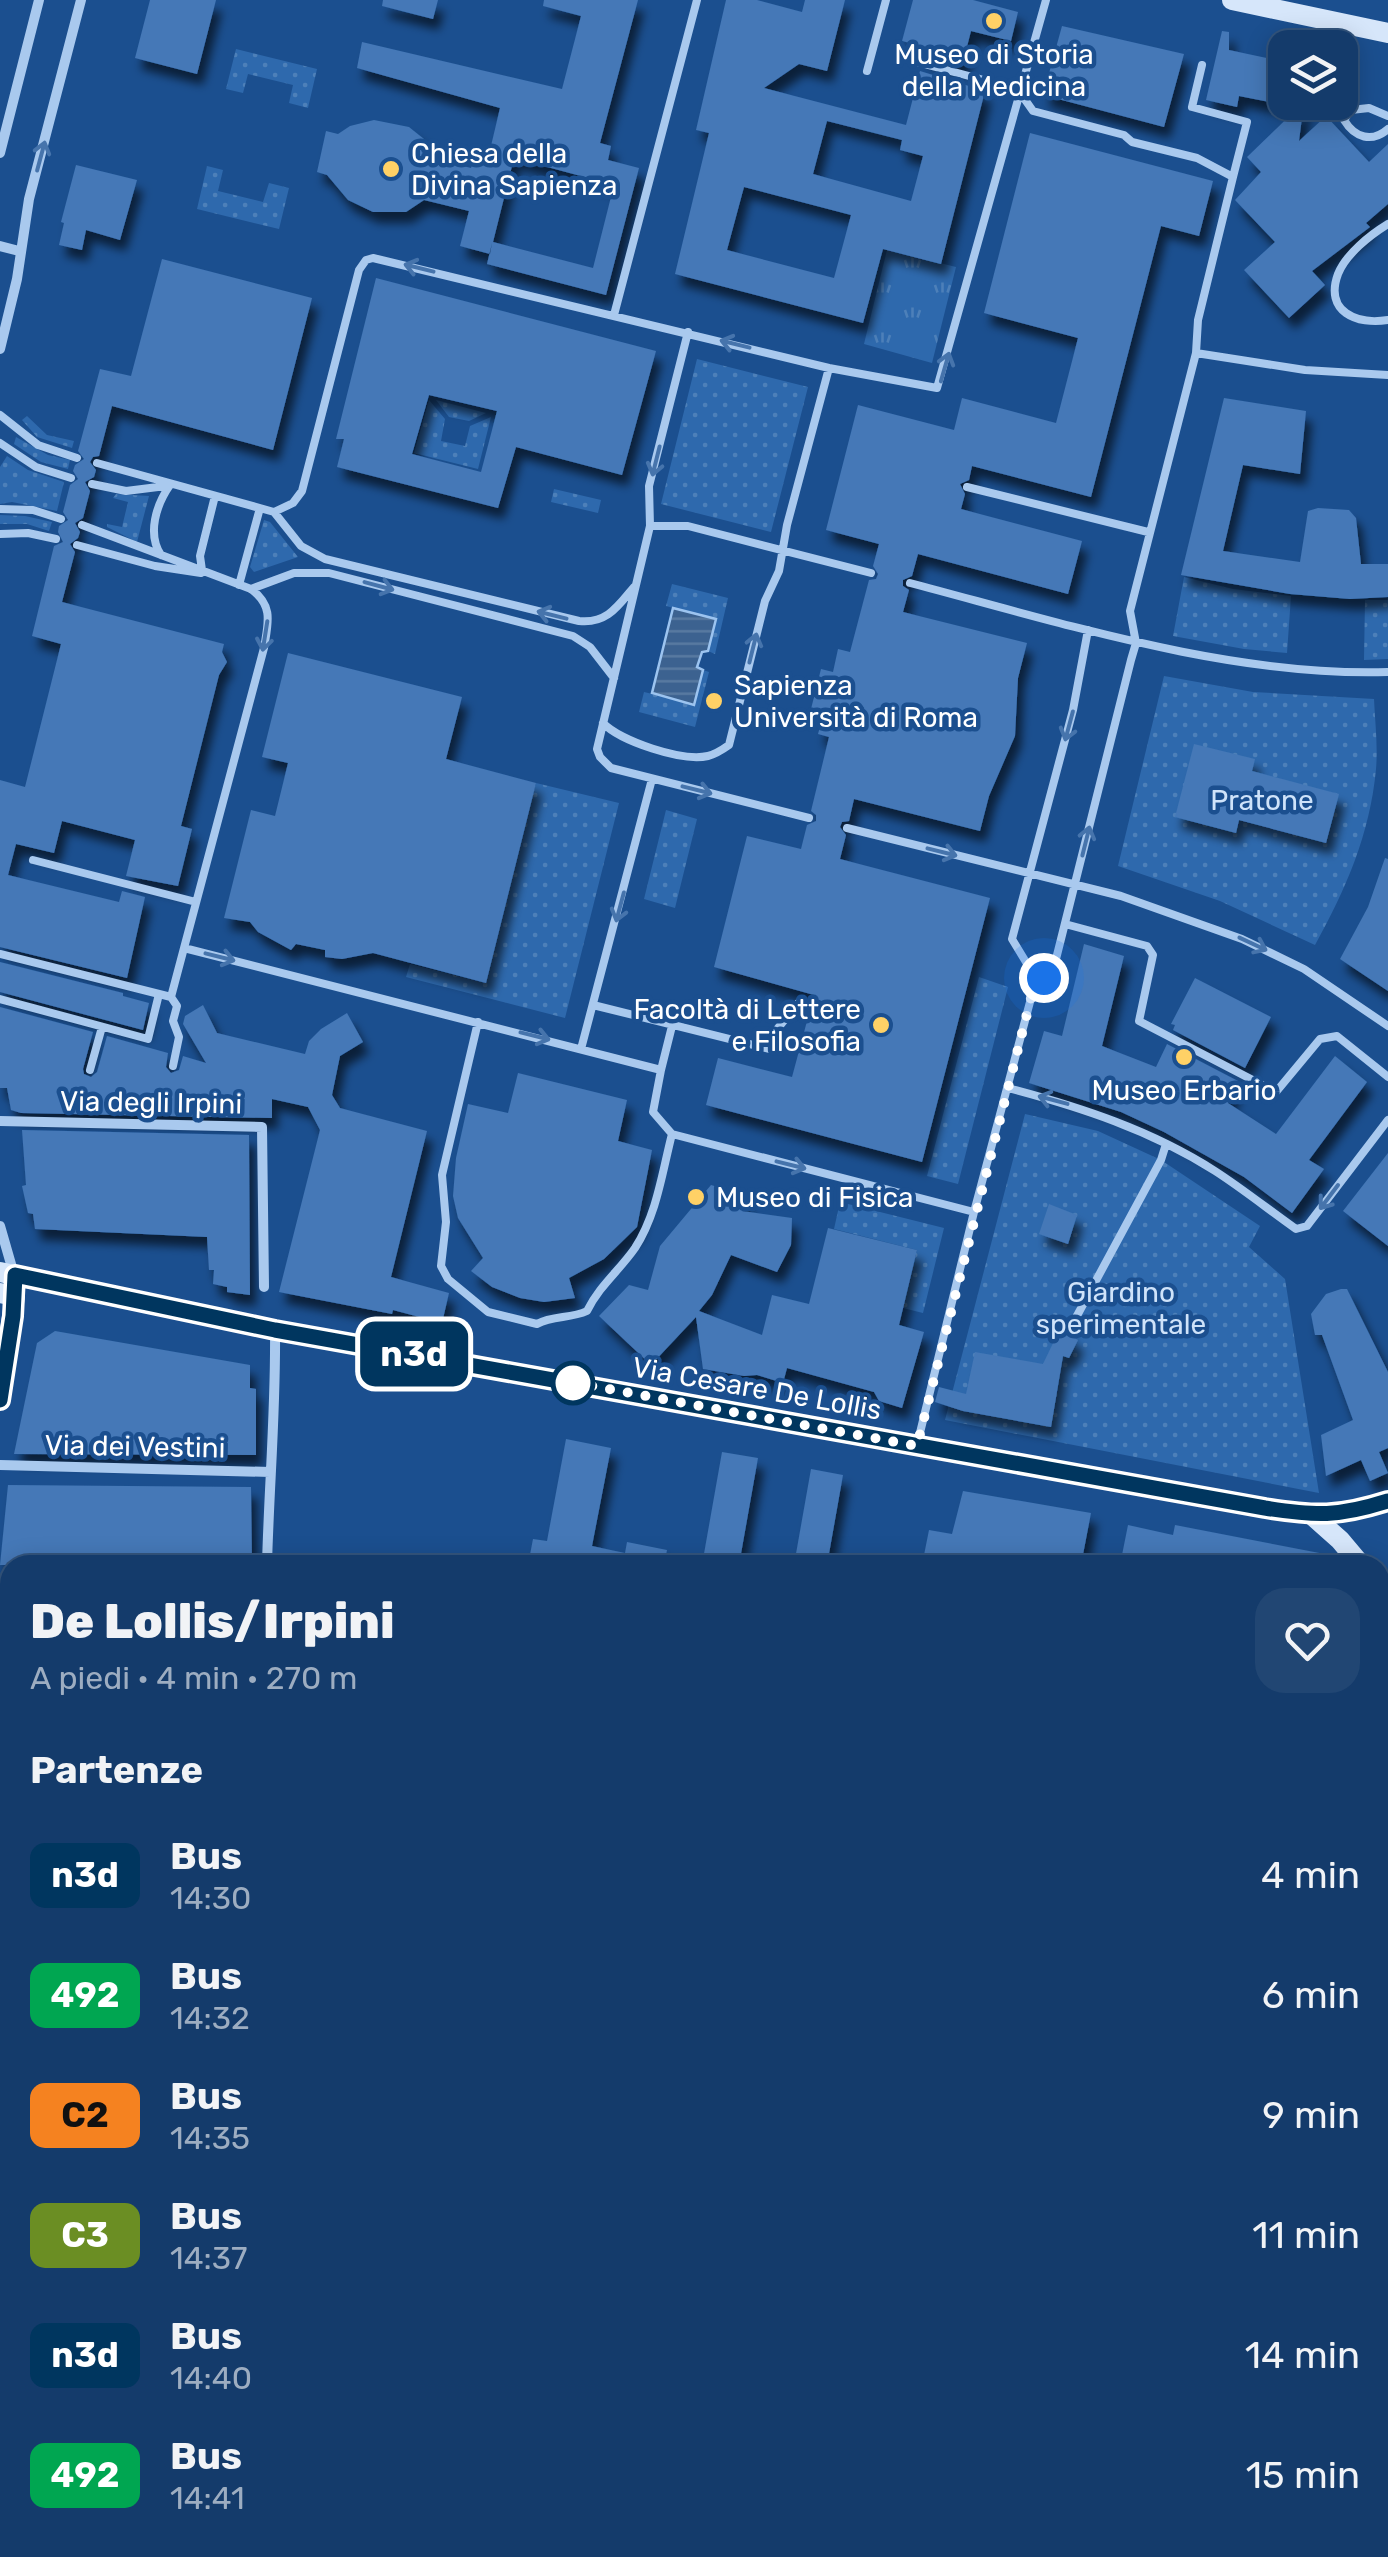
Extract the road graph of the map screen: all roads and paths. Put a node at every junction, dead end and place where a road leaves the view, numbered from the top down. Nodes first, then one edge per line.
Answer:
1 (39, 0) edge
2 (81, 0) edge
3 (697, 0) edge
4 (886, 0) edge
5 (1046, 0) edge
6 (1232, 0) edge
7 (1388, 32) edge
8 (912, 61) dead end
9 (1202, 65) dead end
10 (868, 70) dead end
11 (1022, 94) junction
12 (1388, 116) edge
13 (1388, 129) edge
14 (0, 153) edge
15 (1232, 177) junction
16 (1388, 224) edge
17 (0, 246) edge
18 (19, 251) junction
19 (614, 315) junction
20 (1388, 320) edge
21 (688, 332) junction
22 (0, 349) edge
23 (1196, 354) junction
24 (829, 368) junction
25 (1388, 375) edge
26 (0, 415) edge
27 (0, 443) edge
28 (76, 458) dead end
29 (97, 463) dead end
30 (72, 478) dead end
31 (92, 484) dead end
32 (170, 485) junction
33 (967, 488) dead end
34 (215, 496) junction
35 (260, 508) junction
36 (0, 509) edge
37 (274, 512) junction
38 (61, 519) dead end
39 (82, 525) dead end
40 (650, 526) junction
41 (1148, 532) junction
42 (0, 534) edge
43 (56, 539) dead end
44 (77, 545) dead end
45 (784, 551) junction
46 (164, 557) junction
47 (206, 573) junction
48 (871, 574) dead end
49 (910, 583) dead end
50 (239, 585) junction
51 (634, 587) junction
52 (251, 589) junction
53 (1088, 630) junction
54 (1136, 643) junction
55 (1388, 672) edge
56 (614, 678) junction
57 (602, 723) junction
58 (652, 779) junction
59 (809, 818) dead end
60 (847, 828) dead end
61 (33, 860) dead end
62 (1029, 874) junction
63 (1074, 886) junction
64 (196, 902) junction
65 (1064, 924) junction
66 (184, 948) junction
67 (0, 954) edge
68 (159, 994) junction
69 (171, 997) junction
70 (1031, 998) junction
71 (0, 1000) edge
72 (800, 1000) dead end
73 (594, 1005) junction
74 (478, 1022) junction
75 (672, 1026) junction
76 (1388, 1026) edge
77 (102, 1027) junction
78 (581, 1048) junction
79 (173, 1066) dead end
80 (90, 1070) dead end
81 (660, 1070) junction
82 (1388, 1077) edge
83 (1008, 1088) junction
84 (1388, 1120) edge
85 (0, 1121) edge
86 (672, 1134) junction
87 (1166, 1144) junction
88 (974, 1212) junction
89 (0, 1226) edge
90 (7, 1284) edge
91 (264, 1286) dead end
92 (1072, 1326) dead end
93 (275, 1330) junction
94 (0, 1400) edge
95 (917, 1446) junction
96 (0, 1465) edge
97 (270, 1472) junction
98 (1388, 1501) edge
99 (1313, 1516) junction
100 (267, 1555) edge
101 (1353, 1555) edge

1 - 14 street
18 -> 2 street
3 - 19 lane
4 - 10 lane
5 - 11 lane
6 - 7 main road
8 - 11 lane
9 - 15 lane
11 - 15 lane
24 -> 11 lane
12 - 13 lane
15 - 23 lane
16 - 20 lane
17 - 18 street
18 - 22 street
19 - 21 lane
19 -> 37 lane
24 -> 21 lane
21 -> 40 lane
23 - 25 lane
23 - 41 lane
24 - 45 lane
26 - 28 lane
27 - 30 lane
29 - 32 lane
31 - 32 lane
32 - 34 lane
32 - 46 lane
33 - 41 lane
34 - 35 lane
34 - 47 lane
35 - 37 lane
35 - 50 lane
36 - 38 lane
51 -> 37 lane
39 - 46 lane
40 - 45 lane
40 - 51 lane
41 - 54 lane
42 - 43 lane
44 - 47 lane
45 - 48 lane
57 -> 45 lane
46 - 47 lane
47 - 50 lane
49 - 53 lane
50 - 52 lane
51 - 56 lane
52 -> 56 lane
52 -> 64 lane
53 - 54 lane
53 -> 62 lane
54 - 55 lane
63 -> 54 lane
56 - 57 lane
57 - 58 lane
58 -> 59 lane
58 -> 73 lane
60 -> 62 lane
61 - 64 lane
62 - 63 lane
62 - 70 lane
63 - 65 lane
63 -> 76 lane
64 - 66 lane
65 - 70 lane
65 - 82 lane
66 - 69 lane
66 -> 74 lane
67 - 68 lane
68 - 69 lane
68 - 77 lane
69 - 79 lane
70 - 83 lane
71 - 77 lane
72 - 75 lane
73 - 75 lane
73 - 78 lane
74 -> 78 lane
74 - 86 lane
75 - 81 lane
77 - 80 lane
78 - 81 lane
81 - 86 lane
87 -> 83 lane
83 - 88 lane
84 -> 87 lane
85 - 91 street, Via degli Irpini
86 -> 88 lane
87 - 92 lane
88 - 95 lane
89 - 90 street
90 - 93 main road, Via Cesare De Lollis
90 - 94 main road
93 - 95 main road, Via Cesare De Lollis
93 - 97 street
95 - 99 main road, Via Cesare De Lollis
96 - 97 street, Via dei Vestini
97 - 100 street
98 - 99 main road, Via Cesare De Lollis
99 - 101 main road

